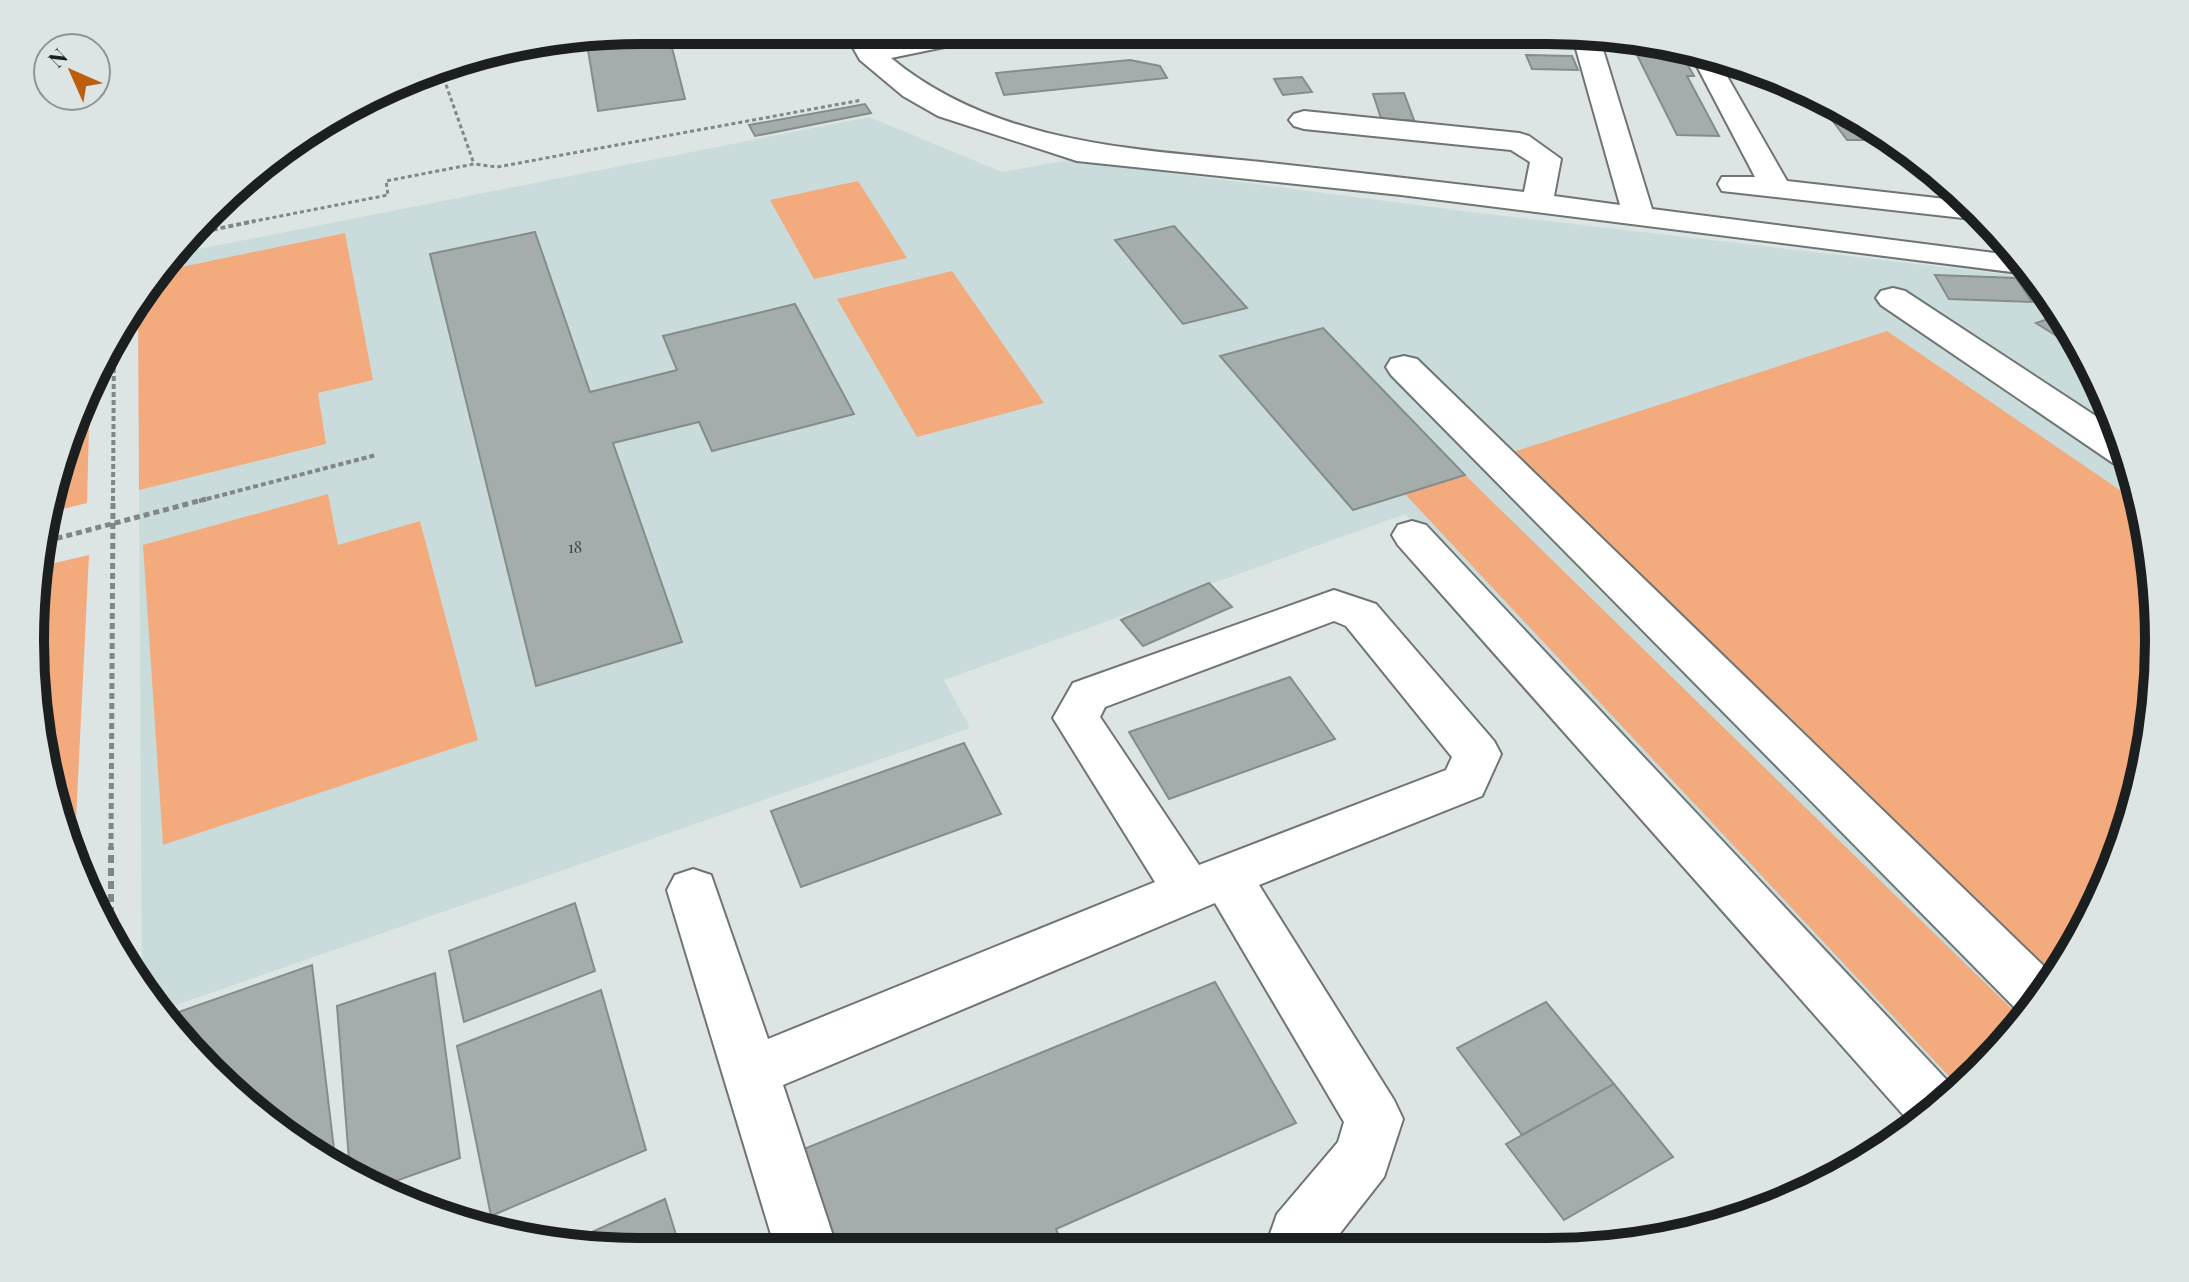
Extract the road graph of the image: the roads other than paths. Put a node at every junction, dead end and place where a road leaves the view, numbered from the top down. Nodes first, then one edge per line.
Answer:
1 (865, 44) edge
2 (1588, 45) edge
3 (1707, 65) edge
4 (1304, 120) dead end
5 (1733, 184) dead end
6 (1776, 188) junction
7 (1537, 204) junction
8 (1961, 210) edge
9 (1639, 217) junction
10 (2011, 265) edge
11 (1893, 298) dead end
12 (1404, 367) dead end
13 (2111, 443) edge
14 (1412, 535) dead end
15 (1207, 884) junction
16 (693, 890) dead end
17 (2032, 991) edge
18 (751, 1072) junction
19 (1929, 1101) edge
20 (803, 1238) edge
21 (1298, 1238) edge

1 - 7 street
2 - 9 street
3 - 6 street
4 - 7 street
5 - 6 street
6 - 8 street
7 - 9 street
9 - 10 street
11 - 13 street
12 - 17 street
14 - 19 street
15 - 15 street
15 - 18 street
15 - 21 street
16 - 18 street
18 - 20 street

